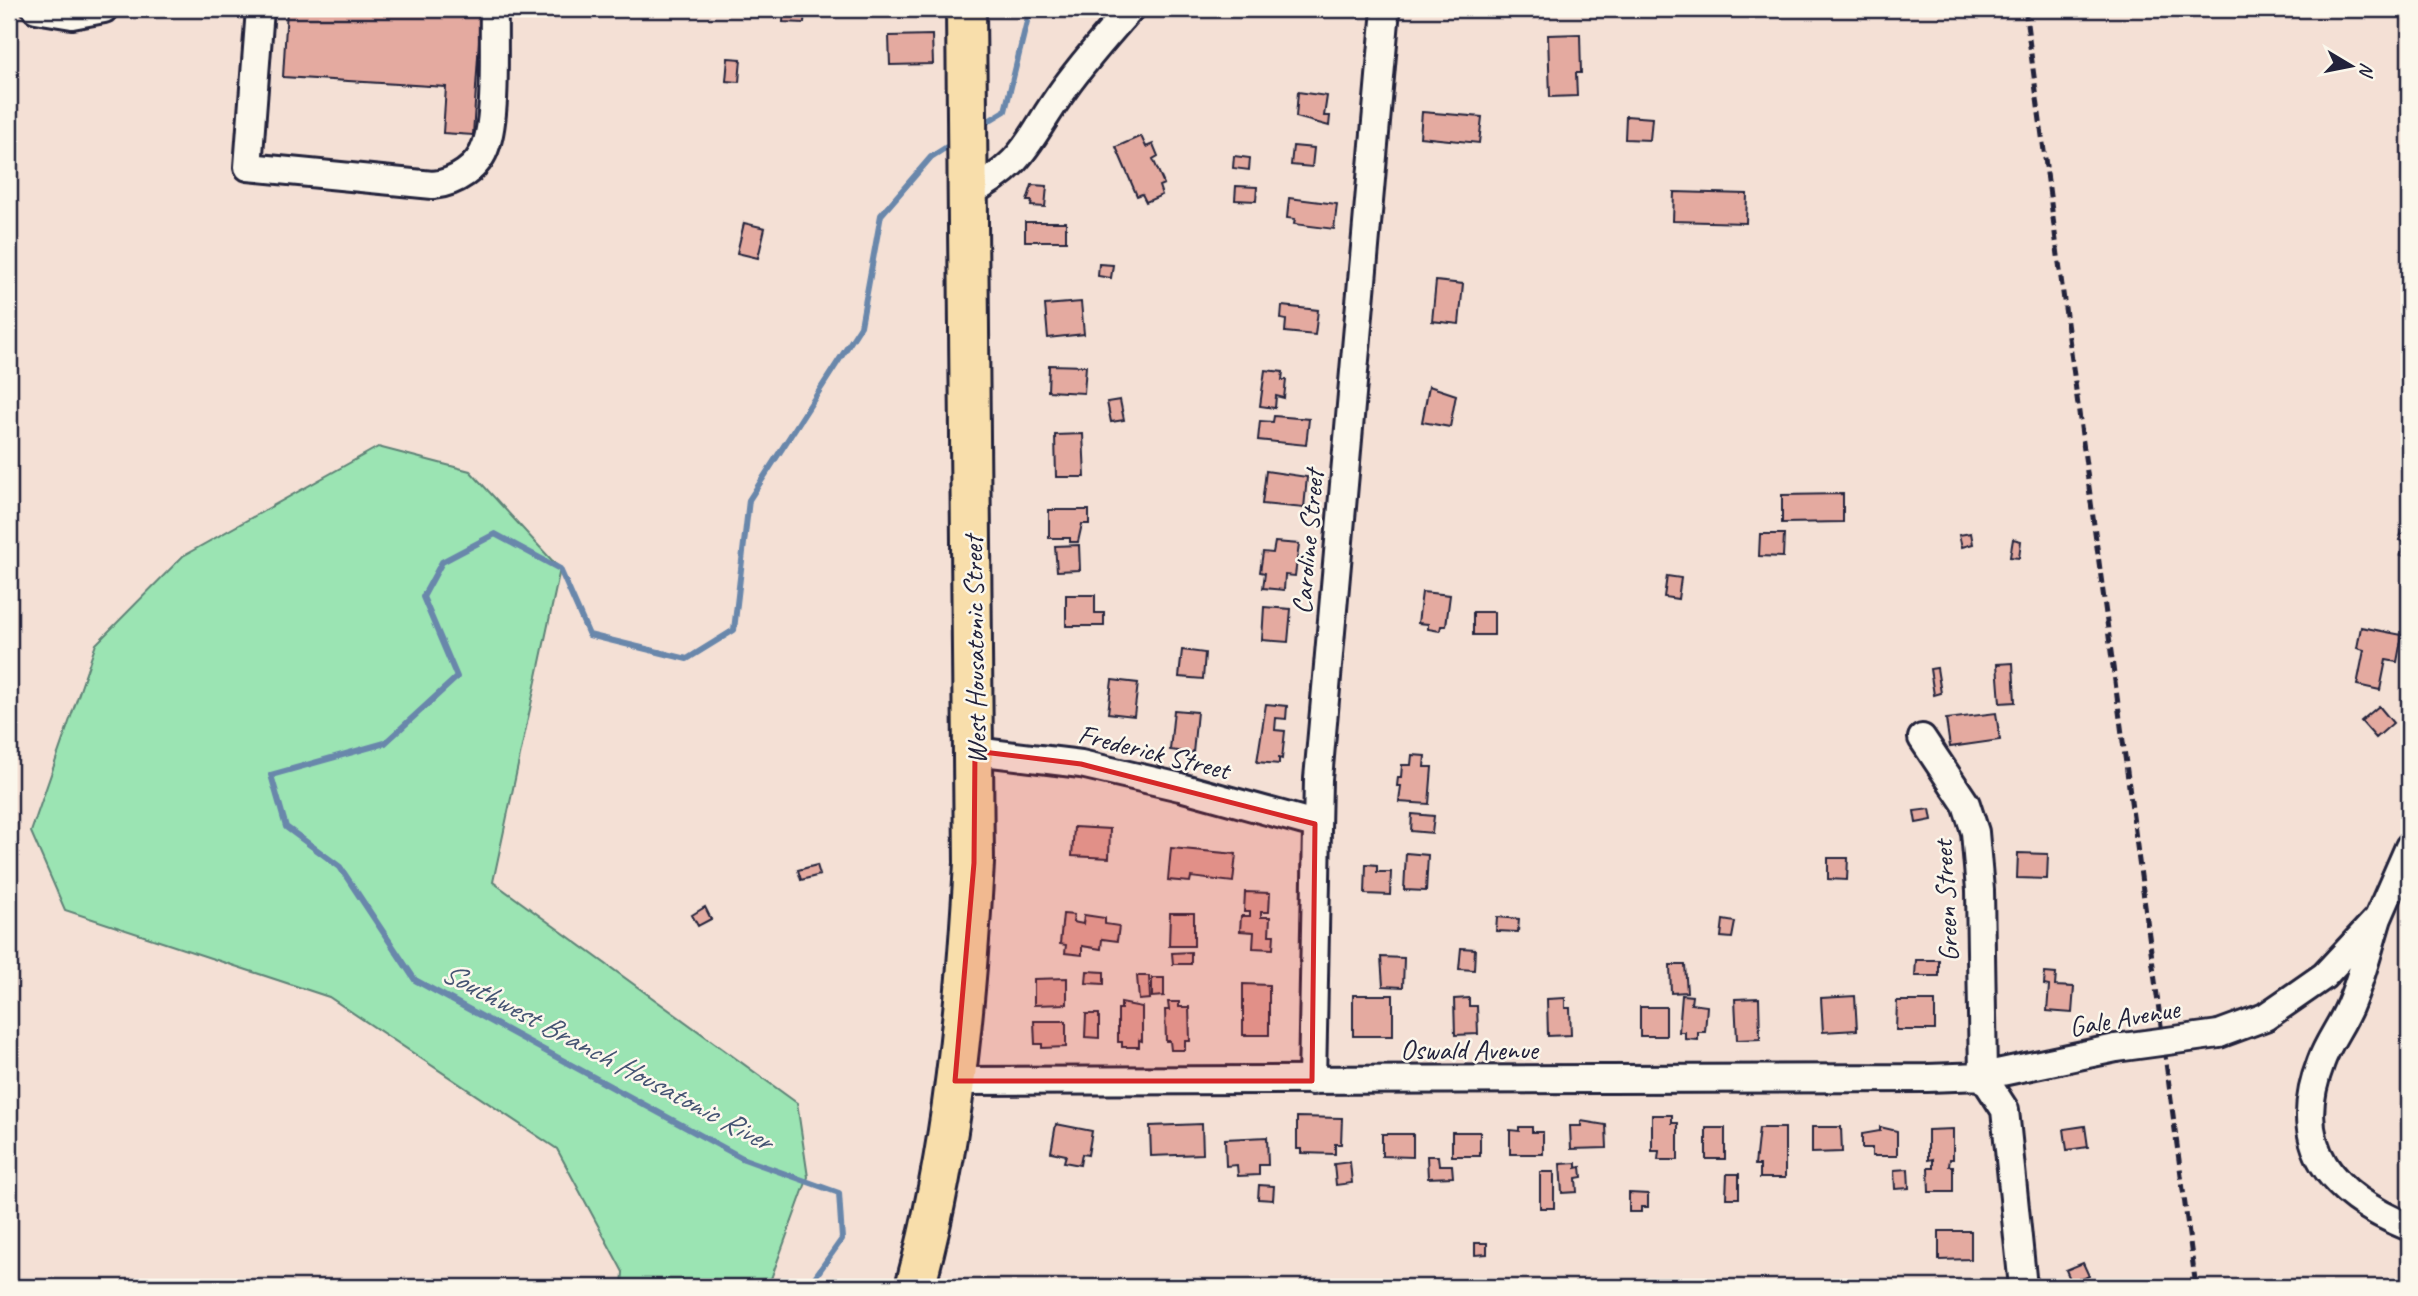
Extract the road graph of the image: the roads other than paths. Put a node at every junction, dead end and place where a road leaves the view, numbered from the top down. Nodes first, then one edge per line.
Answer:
1 (36, 9) edge
2 (104, 9) edge
3 (260, 9) edge
4 (494, 9) edge
5 (966, 9) edge
6 (1130, 9) edge
7 (1386, 9) edge
8 (966, 181) junction
9 (1922, 738) dead end
10 (975, 751) junction
11 (1315, 824) junction
12 (2409, 847) edge
13 (2378, 918) junction
14 (1983, 1076) junction
15 (955, 1081) junction
16 (1312, 1081) junction
17 (2409, 1227) edge
18 (915, 1287) edge
19 (2023, 1287) edge

1 - 2 street
3 - 4 street
5 - 8 highway, West Housatonic Street
6 - 8 street
7 - 11 street, Caroline Street
8 - 10 highway, West Housatonic Street
9 - 14 street, Green Street
10 - 11 street, Frederick Street
10 - 15 highway, West Housatonic Street
11 - 16 street, Caroline Street
12 - 13 street, Gale Avenue
13 - 14 street, Gale Avenue, bridge
13 - 17 street
14 - 16 street, Oswald Avenue
14 - 19 street
15 - 16 street, Oswald Avenue
15 - 18 highway, West Housatonic Street

